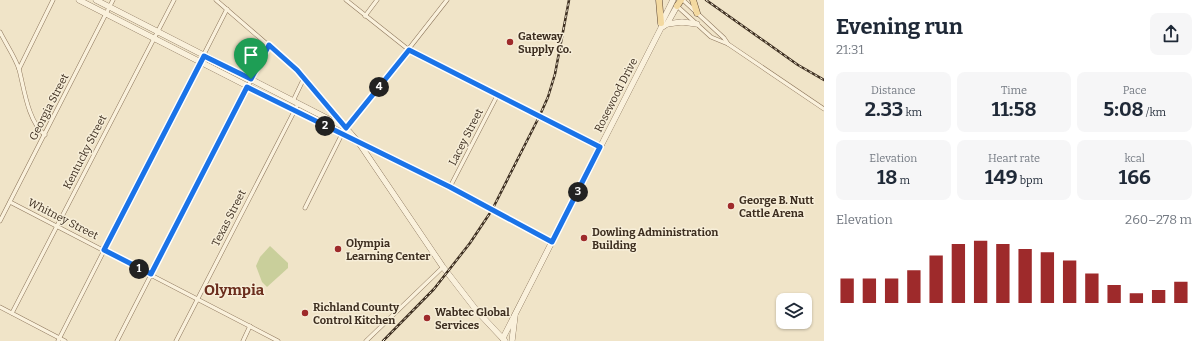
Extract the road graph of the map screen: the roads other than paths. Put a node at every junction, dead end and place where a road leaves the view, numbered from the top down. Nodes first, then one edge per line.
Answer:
1 (53, 0) edge
2 (79, 0) edge
3 (96, 0) edge
4 (113, 0) edge
5 (174, 0) edge
6 (216, 0) edge
7 (346, 0) edge
8 (377, 0) edge
9 (447, 0) edge
10 (659, 0) edge
11 (693, 0) edge
12 (678, 1) edge
13 (109, 7) junction
14 (227, 9) junction
15 (697, 13) junction
16 (105, 14) junction
17 (365, 16) junction
18 (697, 24) junction
19 (663, 25) junction
20 (0, 32) edge
21 (157, 32) junction
22 (154, 38) junction
23 (728, 44) junction
24 (269, 45) junction
25 (409, 50) junction
26 (204, 56) junction
27 (200, 63) junction
28 (19, 69) junction
29 (304, 78) junction
30 (251, 79) junction
31 (247, 87) junction
32 (498, 94) junction
33 (295, 102) junction
34 (824, 108) edge
35 (294, 110) junction
36 (331, 111) junction
37 (326, 118) junction
38 (346, 128) junction
39 (342, 134) junction
40 (45, 135) junction
41 (359, 143) junction
42 (600, 147) junction
43 (450, 187) junction
44 (10, 202) junction
45 (304, 208) dead end
46 (0, 221) edge
47 (57, 226) junction
48 (552, 242) junction
49 (104, 250) junction
50 (443, 267) junction
51 (151, 274) junction
52 (197, 299) junction
53 (0, 307) edge
54 (12, 313) junction
55 (515, 314) junction
56 (250, 326) junction
57 (59, 340) edge
58 (503, 340) edge
59 (65, 341) edge
60 (116, 341) edge
61 (176, 341) edge
62 (243, 341) edge
63 (278, 341) edge
64 (366, 341) edge
65 (512, 341) edge

1 - 28 street
2 - 16 main road
3 - 13 main road
4 - 13 street, Georgia Street
5 - 21 street, Kentucky Street
6 - 14 street
7 - 17 street
8 - 17 street
9 - 25 street
10 - 19 main road
11 - 15 main road
12 - 15 street
12 - 18 street
12 - 19 main road, Rosewood Drive
13 - 16 street, Georgia Street
13 - 21 main road
14 - 24 street
14 - 26 street
15 - 23 street
16 - 22 main road
16 - 40 street, Georgia Street
17 - 25 street
18 - 19 main road
18 - 23 street
19 - 42 main road, Rosewood Drive
20 - 28 street
21 - 22 street, Kentucky Street
21 - 26 main road
22 - 27 main road
22 - 47 street, Kentucky Street
23 - 34 street
24 - 29 street
24 - 30 street
25 - 32 street
25 - 38 street
26 - 27 street
26 - 30 main road
27 - 31 main road
27 - 49 street
28 - 40 street
29 - 33 street, Texas Street
29 - 36 street
30 - 31 street
30 - 33 main road
31 - 35 main road
31 - 51 street
32 - 42 street
32 - 43 street, Lacey Street
33 - 35 street, Texas Street
33 - 37 main road
35 - 39 main road
35 - 52 street, Texas Street
36 - 37 street
36 - 38 street
37 - 38 main road
38 - 39 street
38 - 41 main road
39 - 41 main road
39 - 45 street
40 - 44 street, Georgia Street
41 - 43 street
41 - 50 main road
42 - 48 main road, Rosewood Drive
43 - 48 street
44 - 46 street, Georgia Street
44 - 47 street, Whitney Street
47 - 49 street, Whitney Street
47 - 54 street, Kentucky Street
48 - 55 main road, Rosewood Drive
49 - 51 street, Whitney Street
49 - 57 street
50 - 58 main road
50 - 64 street
51 - 52 street, Whitney Street
51 - 60 street
52 - 56 street, Whitney Street
52 - 61 street, Texas Street
53 - 54 street
54 - 57 street
55 - 58 main road, Rosewood Drive
55 - 65 main road
56 - 62 street
56 - 63 street, Whitney Street
57 - 59 street

